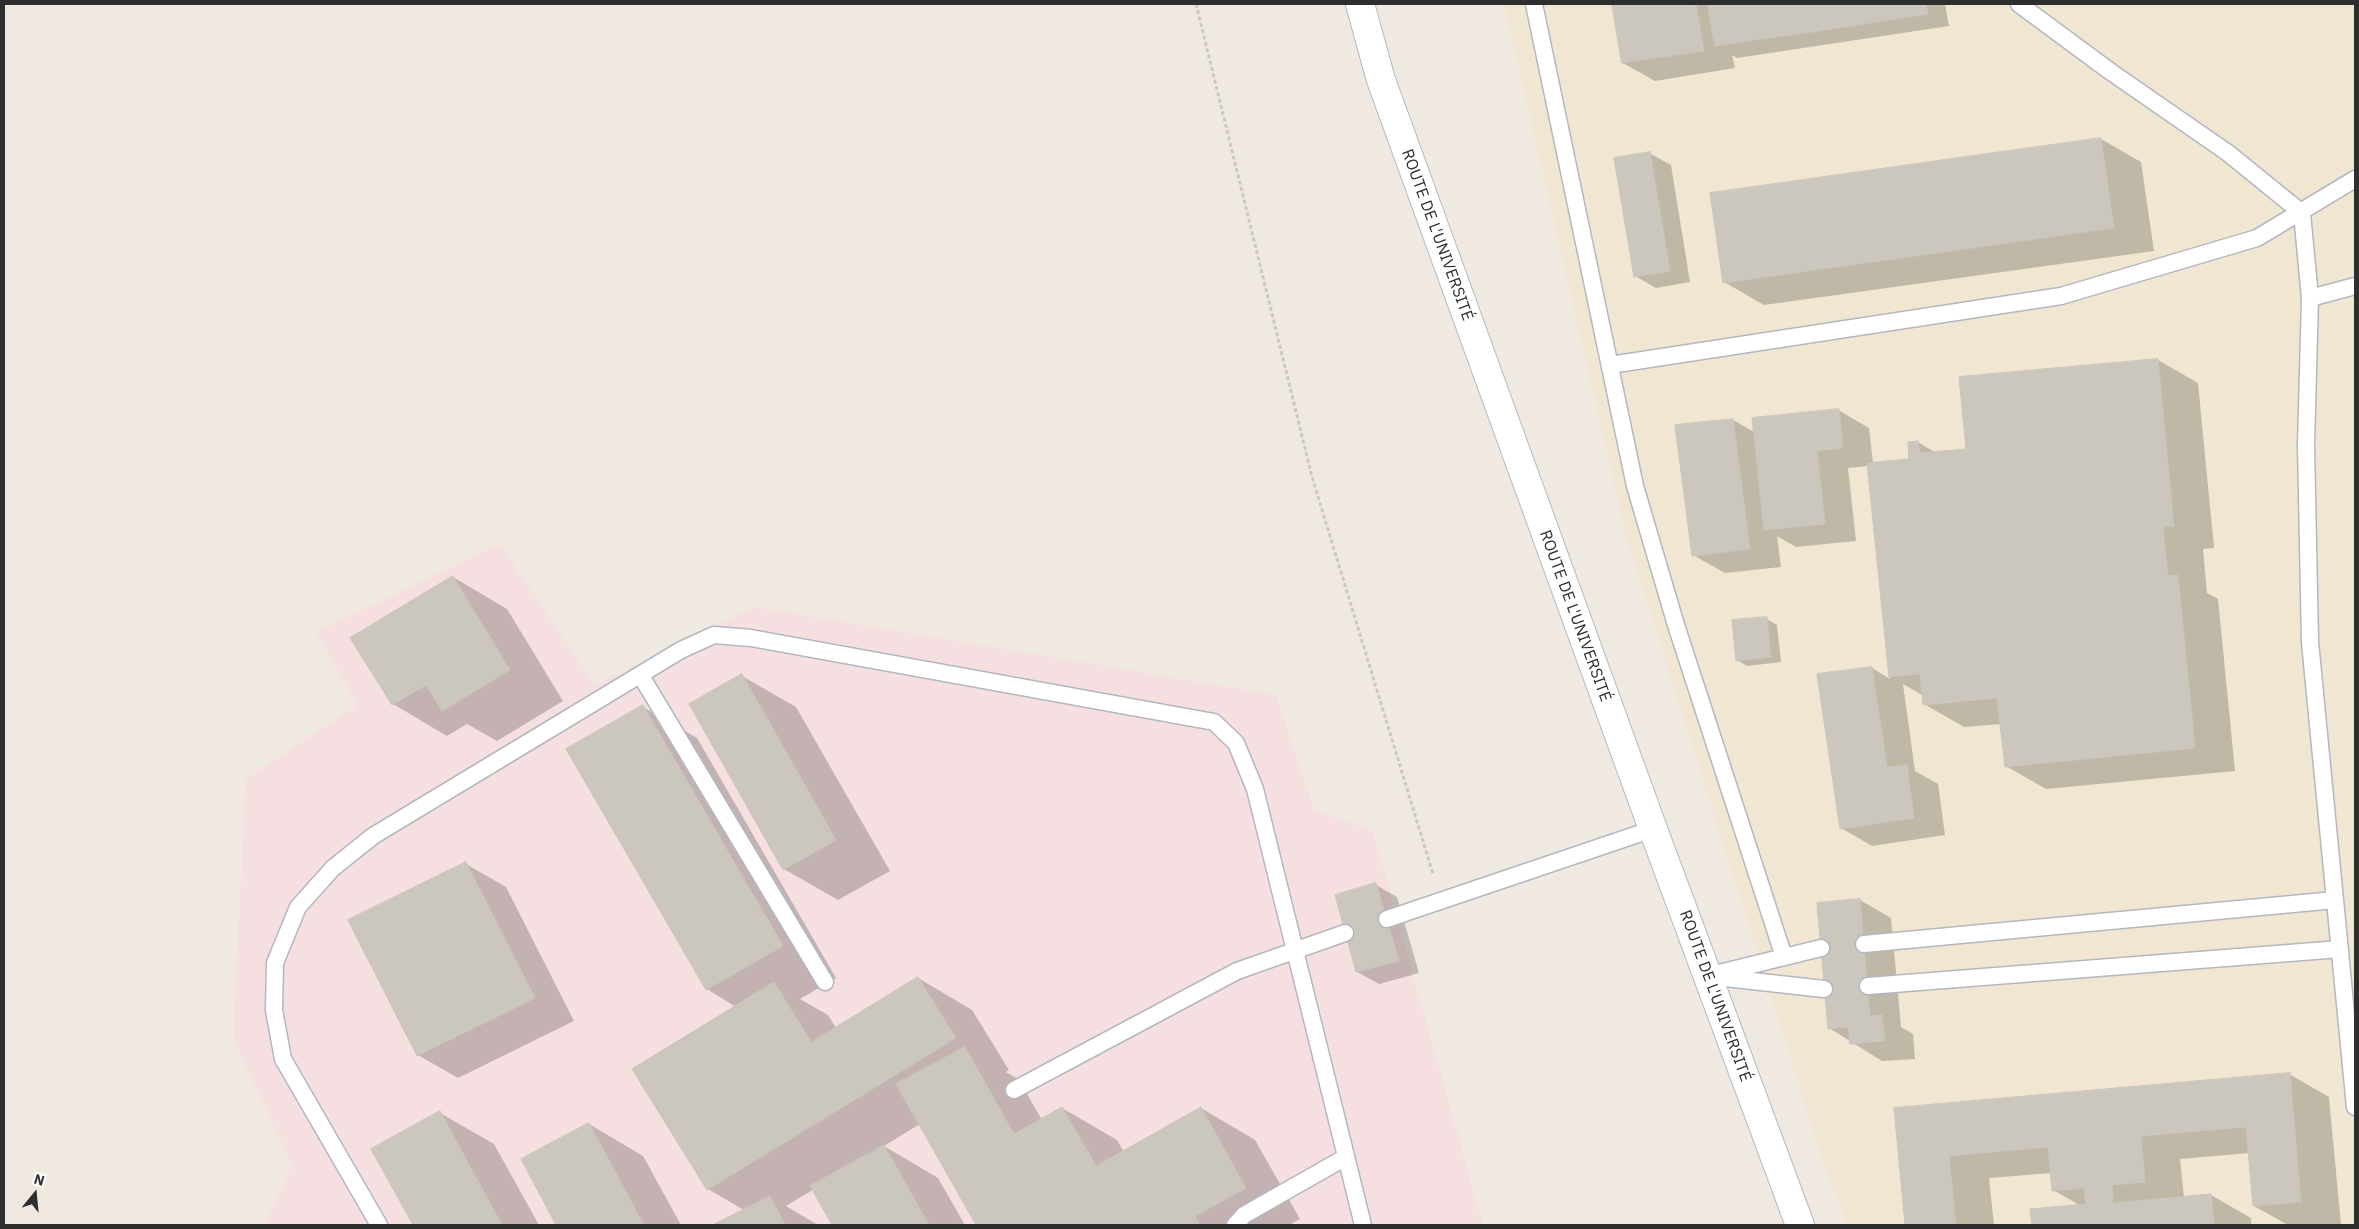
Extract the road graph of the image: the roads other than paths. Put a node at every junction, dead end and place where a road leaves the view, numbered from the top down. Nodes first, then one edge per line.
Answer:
1 (1360, 4) edge
2 (1534, 4) edge
3 (2019, 4) edge
4 (2355, 179) edge
5 (2302, 213) junction
6 (2355, 286) edge
7 (2310, 298) junction
8 (1610, 365) junction
9 (641, 676) junction
10 (1652, 829) junction
11 (2335, 900) junction
12 (1386, 919) dead end
13 (1345, 932) dead end
14 (1864, 944) dead end
15 (1821, 948) dead end
16 (2340, 949) junction
17 (1296, 950) junction
18 (1784, 957) junction
19 (1707, 976) junction
20 (825, 982) dead end
21 (1868, 986) dead end
22 (1824, 989) dead end
23 (1014, 1090) dead end
24 (2355, 1107) edge
25 (1346, 1156) junction
26 (379, 1225) edge
27 (1235, 1225) edge
28 (1363, 1225) edge
29 (1800, 1225) edge

1 - 10 street, ROUTE DE L'UNIVERSITÉ
2 - 8 lane
3 - 5 lane
4 - 5 lane
5 - 7 lane
5 - 8 lane
6 - 7 lane
7 - 11 lane
8 - 18 lane
9 - 17 lane
9 - 20 lane
9 - 26 lane
10 - 12 lane
10 - 19 street, ROUTE DE L'UNIVERSITÉ
11 - 14 lane
11 - 16 lane
13 - 17 lane
15 - 18 lane
16 - 21 lane
16 - 24 lane
17 - 23 lane
17 - 25 lane
18 - 19 lane
19 - 22 lane
19 - 29 street, ROUTE DE L'UNIVERSITÉ
25 - 27 lane
25 - 28 lane

